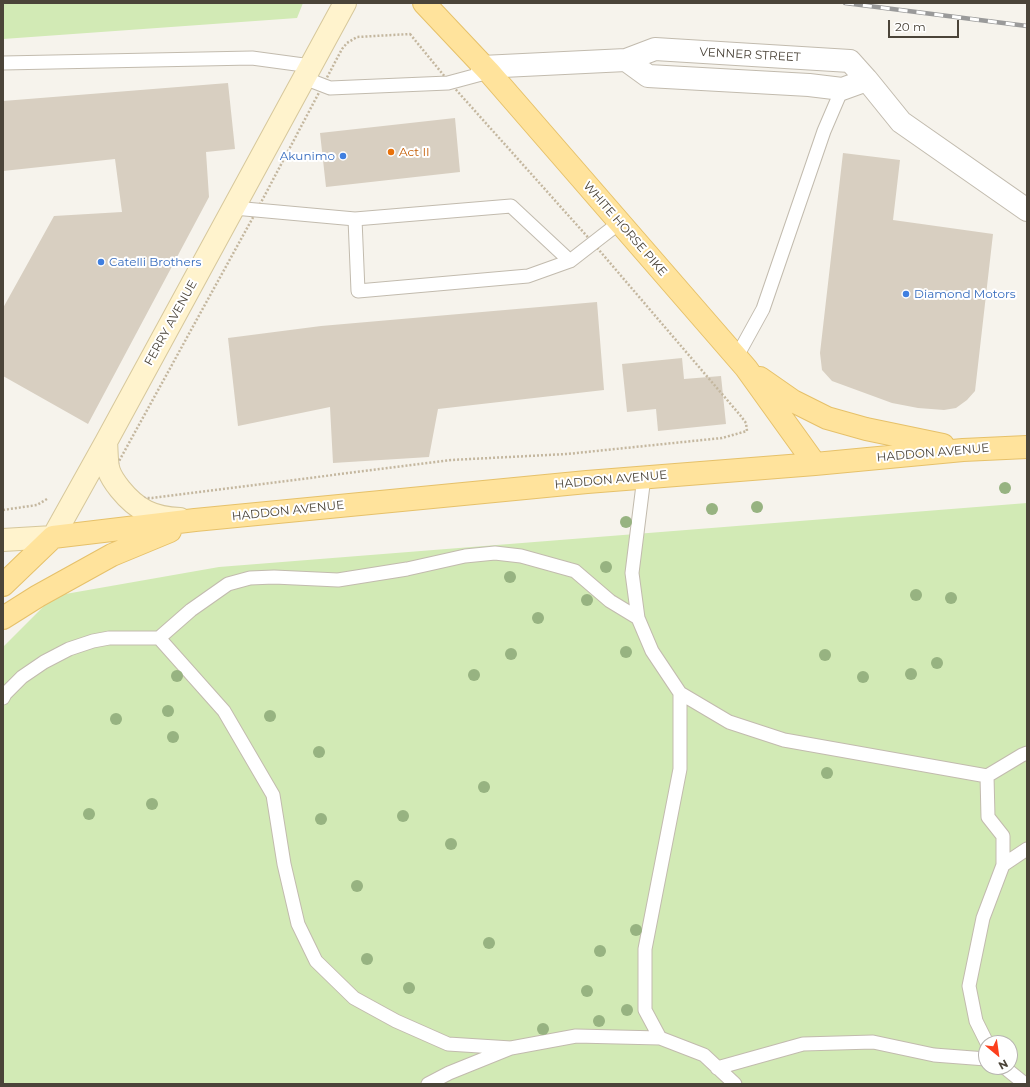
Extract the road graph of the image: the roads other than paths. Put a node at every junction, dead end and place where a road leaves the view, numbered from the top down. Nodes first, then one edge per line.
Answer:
1 (345, 3) edge
2 (424, 3) edge
3 (626, 60) junction
4 (3, 63) edge
5 (486, 69) junction
6 (307, 72) junction
7 (867, 80) junction
8 (842, 89) junction
9 (234, 208) junction
10 (1027, 210) edge
11 (355, 219) junction
12 (619, 223) junction
13 (570, 261) junction
14 (741, 363) junction
15 (106, 442) junction
16 (1027, 447) edge
17 (963, 450) junction
18 (815, 464) junction
19 (644, 477) junction
20 (195, 520) junction
21 (53, 537) junction
22 (3, 540) edge
23 (3, 585) edge
24 (3, 618) edge
25 (638, 618) junction
26 (159, 638) junction
27 (680, 693) junction
28 (3, 698) edge
29 (1027, 753) edge
30 (988, 776) junction
31 (1027, 849) edge
32 (1003, 865) junction
33 (983, 1035) edge
34 (660, 1038) junction
35 (511, 1048) junction
36 (978, 1058) edge
37 (717, 1068) junction
38 (1014, 1075) edge
39 (428, 1084) edge
40 (735, 1084) edge
41 (1025, 1084) edge

1 - 6 main road, FERRY AVENUE
2 - 5 main road, WHITE HORSE PIKE
3 - 5 street, VENNER STREET
3 - 7 street, VENNER STREET
3 - 8 street
4 - 6 lane
5 - 6 lane
5 - 12 main road, WHITE HORSE PIKE
6 - 9 main road, FERRY AVENUE
7 - 8 street
7 - 10 street, VENNER STREET
8 - 14 lane
9 - 11 lane
9 - 15 main road, FERRY AVENUE
11 - 13 lane
11 - 13 lane
12 - 13 lane
12 - 14 main road, WHITE HORSE PIKE
14 - 17 main road
14 - 18 main road, WHITE HORSE PIKE
15 - 20 main road
15 - 21 main road, FERRY AVENUE
16 - 17 main road, HADDON AVENUE
17 - 18 main road, HADDON AVENUE
18 - 19 main road, HADDON AVENUE
19 - 20 main road, HADDON AVENUE
19 - 25 lane
20 - 21 main road, HADDON AVENUE
20 - 24 main road, HADDON AVENUE
21 - 22 main road
21 - 23 main road
25 - 26 lane
25 - 27 lane
26 - 28 lane
26 - 35 lane
27 - 30 lane
27 - 34 lane
29 - 30 lane
30 - 32 lane
31 - 32 lane
32 - 33 lane
34 - 35 lane
34 - 37 lane
35 - 39 lane
36 - 37 lane
37 - 40 lane
38 - 41 lane

